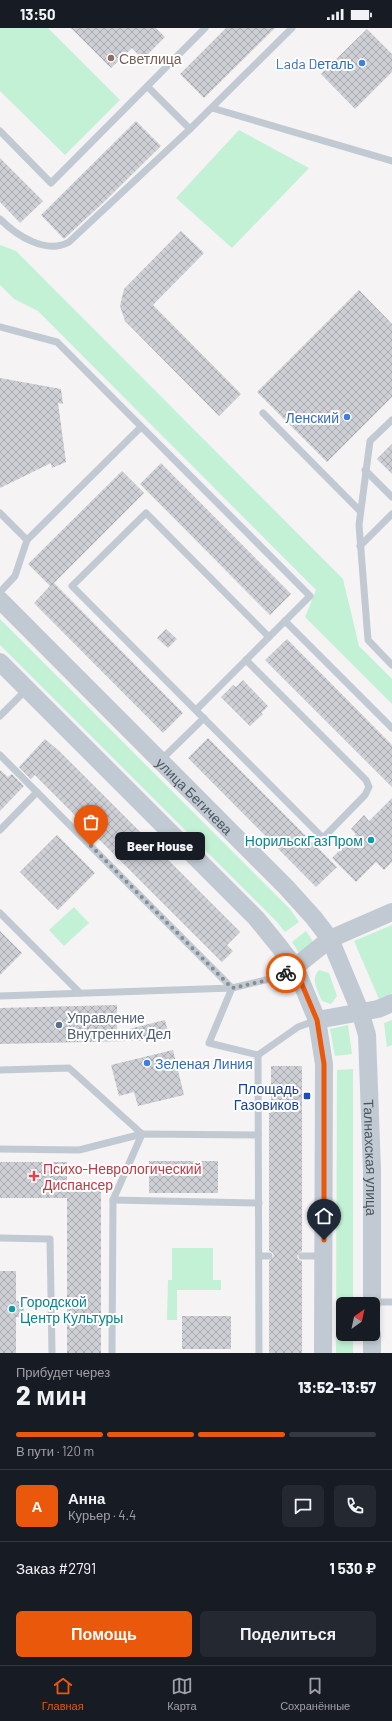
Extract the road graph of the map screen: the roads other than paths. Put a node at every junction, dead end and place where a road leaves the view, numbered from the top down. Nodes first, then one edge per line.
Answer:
1 (205, 28) edge
2 (292, 28) edge
3 (148, 87) junction
4 (212, 108) junction
5 (190, 129) junction
6 (0, 131) edge
7 (392, 160) edge
8 (0, 219) edge
9 (0, 327) edge
10 (263, 413) dead end
11 (392, 420) edge
12 (141, 427) junction
13 (365, 470) junction
14 (392, 497) edge
15 (360, 511) junction
16 (0, 513) edge
17 (392, 514) edge
18 (27, 540) junction
19 (360, 546) junction
20 (0, 592) edge
21 (0, 600) edge
22 (285, 621) junction
23 (269, 637) junction
24 (246, 660) junction
25 (0, 662) edge
26 (392, 665) edge
27 (27, 689) junction
28 (196, 710) junction
29 (0, 716) edge
30 (204, 718) junction
31 (392, 728) edge
32 (0, 755) edge
33 (160, 761) junction
34 (37, 792) junction
35 (0, 830) edge
36 (392, 912) edge
37 (0, 913) edge
38 (330, 939) junction
39 (295, 968) junction
40 (232, 988) junction
41 (80, 993) junction
42 (0, 996) edge
43 (392, 1004) edge
44 (360, 1011) junction
45 (317, 1020) junction
46 (258, 1055) junction
47 (0, 1070) edge
48 (142, 1134) junction
49 (258, 1135) junction
50 (0, 1149) edge
51 (113, 1200) junction
52 (259, 1203) junction
53 (0, 1238) edge
54 (259, 1256) junction
55 (269, 1256) dead end
56 (302, 1256) dead end
57 (324, 1256) junction
58 (372, 1297) edge
59 (392, 1302) edge
60 (380, 1303) edge
61 (372, 1341) edge
62 (52, 1353) edge
63 (112, 1353) edge
64 (259, 1353) edge
65 (323, 1353) edge
66 (372, 1353) edge

1 - 3 lane
2 - 4 lane
3 - 5 lane
3 - 6 lane
4 - 5 lane
4 - 7 lane
5 - 8 lane
9 - 12 lane
10 - 15 lane
11 - 13 lane
12 - 18 lane
12 - 22 lane
13 - 14 lane
13 - 15 lane
15 - 19 lane
16 - 18 lane
17 - 19 lane
18 - 20 lane
19 - 26 lane
21 - 33 street, улица Бегичева
22 - 23 lane
22 - 31 lane
23 - 24 lane
23 - 28 lane
24 - 28 lane
24 - 30 lane
25 - 27 street
27 - 29 lane
27 - 39 street
28 - 30 lane
30 - 33 lane
32 - 34 lane
33 - 38 street, улица Бегичева
34 - 35 lane
34 - 40 lane
36 - 38 street
37 - 41 lane
38 - 39 street
38 - 44 street, улица Бегичева
39 - 40 lane
39 - 45 street
40 - 41 lane
40 - 46 lane
41 - 42 lane
43 - 44 street
44 - 45 street
44 - 58 street, Талнахская улица
45 - 46 lane
45 - 57 street
46 - 49 lane
47 - 48 lane
48 - 49 lane
48 - 50 lane
48 - 51 lane
49 - 52 lane
51 - 52 lane
51 - 63 lane
52 - 54 lane
53 - 62 lane
54 - 55 lane
54 - 64 lane
56 - 57 lane
57 - 65 street
59 - 60 lane
61 - 66 street

